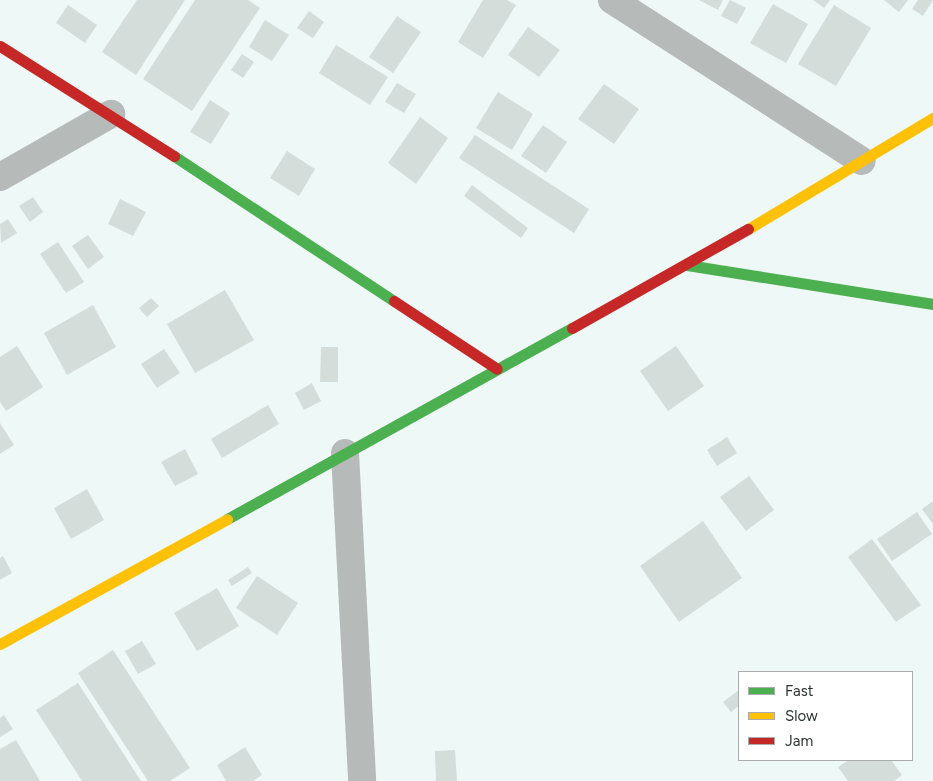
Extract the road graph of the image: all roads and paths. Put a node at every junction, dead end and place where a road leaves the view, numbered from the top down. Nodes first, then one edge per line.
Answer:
1 (612, 0) edge
2 (0, 46) edge
3 (111, 114) junction
4 (933, 118) edge
5 (862, 161) junction
6 (0, 177) edge
7 (688, 265) junction
8 (933, 304) edge
9 (497, 369) junction
10 (345, 452) junction
11 (0, 644) edge
12 (362, 781) edge

1 - 5 street
2 - 3 main road
3 - 6 street
3 - 9 main road
4 - 5 main road
5 - 7 main road
7 - 8 main road
7 - 9 main road
9 - 10 main road
10 - 11 main road
10 - 12 street

